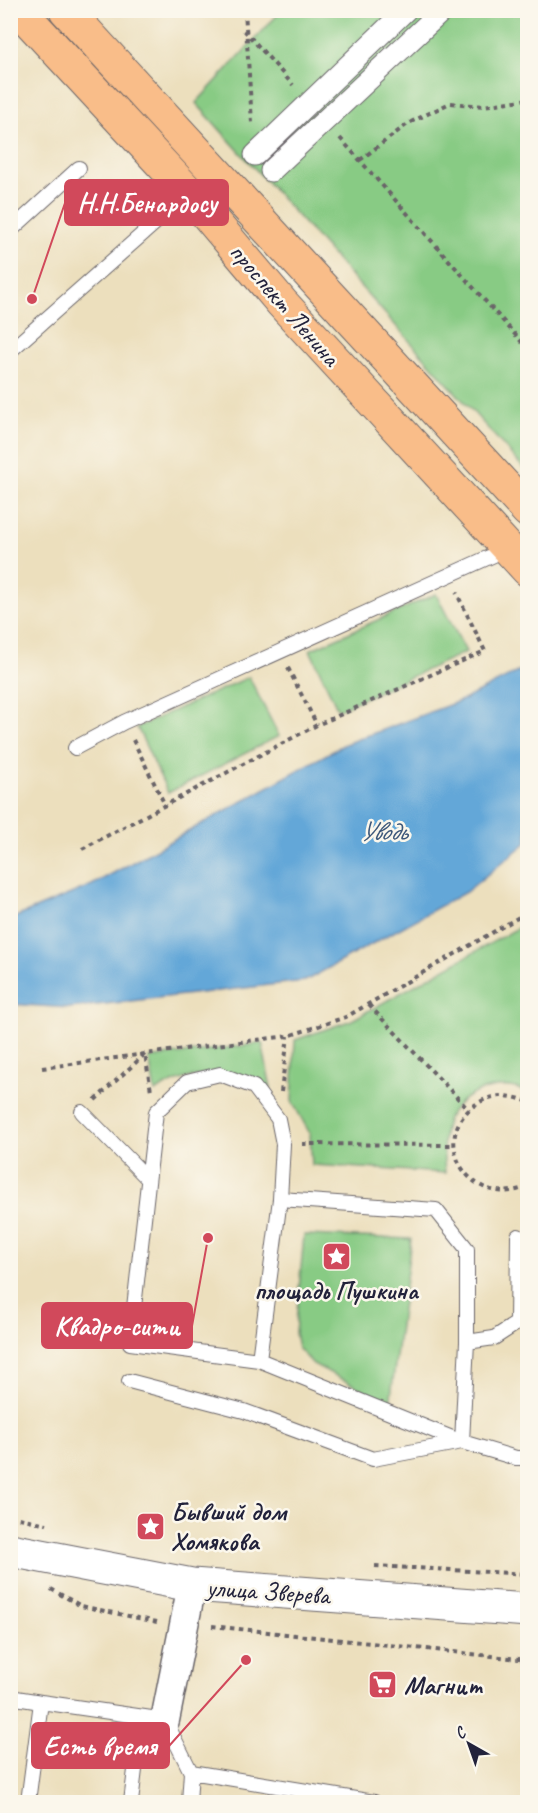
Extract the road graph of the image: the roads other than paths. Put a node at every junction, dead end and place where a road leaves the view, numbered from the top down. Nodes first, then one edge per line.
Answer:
1 (19, 10) edge
2 (66, 10) edge
3 (406, 10) edge
4 (442, 10) edge
5 (255, 155) road end
6 (79, 168) dead end
7 (271, 171) dead end
8 (189, 193) junction
9 (10, 231) edge
10 (10, 351) edge
11 (528, 511) edge
12 (520, 562) edge
13 (75, 748) dead end
14 (82, 1112) road end
15 (148, 1179) junction
16 (280, 1198) junction
17 (518, 1236) dead end
18 (467, 1342) junction
19 (260, 1360) junction
20 (129, 1381) dead end
21 (462, 1442) junction
22 (528, 1458) edge
23 (10, 1550) edge
24 (192, 1586) junction
25 (528, 1610) edge
26 (10, 1697) edge
27 (41, 1702) junction
28 (165, 1720) junction
29 (135, 1770) dead end
30 (191, 1772) junction
31 (28, 1803) edge
32 (131, 1803) edge
33 (189, 1803) edge
34 (374, 1803) edge

1 - 8 highway, проспект Ленина
2 - 11 highway, проспект Ленина
3 - 5 street
4 - 7 street
6 - 9 lane
8 - 10 lane
8 - 12 highway, проспект Ленина
12 - 13 lane
14 - 15 lane
15 - 16 lane
15 - 19 lane
16 - 18 lane
16 - 19 lane
17 - 18 lane
18 - 21 lane
19 - 21 lane
20 - 21 lane
21 - 22 lane
23 - 24 street, улица Зверева
24 - 25 street, улица Зверева
24 - 28 street
26 - 27 lane
27 - 28 lane
27 - 31 lane
28 - 30 lane
29 - 32 lane
30 - 33 lane
30 - 34 lane

